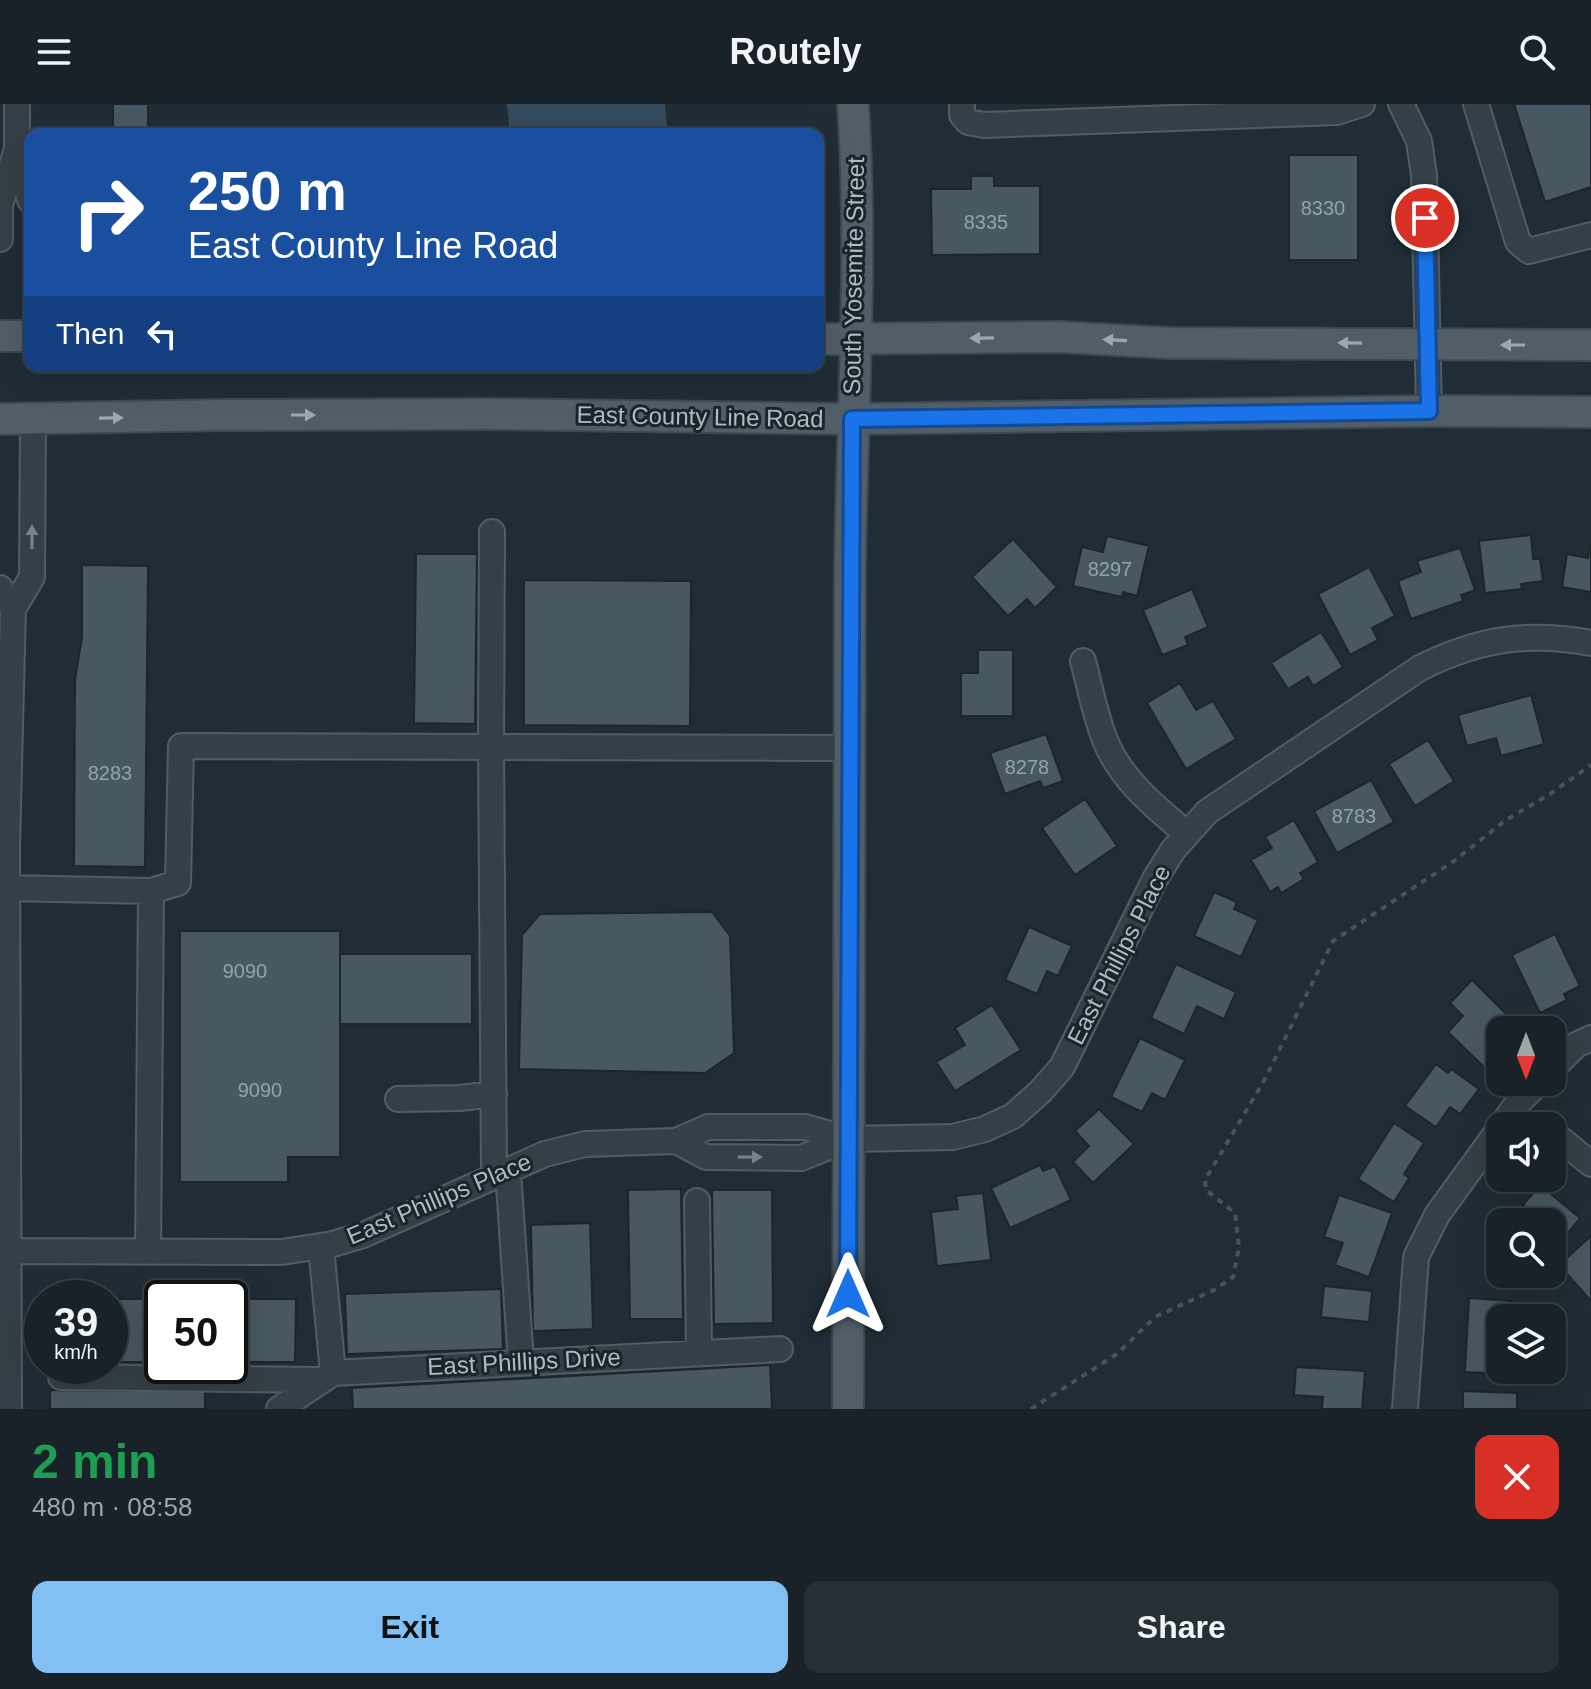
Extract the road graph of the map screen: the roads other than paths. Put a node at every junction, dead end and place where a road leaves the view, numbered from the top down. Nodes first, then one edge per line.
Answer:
1 (17, 104) edge
2 (853, 104) edge
3 (962, 104) edge
4 (1362, 104) edge
5 (1401, 104) edge
6 (1476, 104) edge
7 (17, 150) junction
8 (24, 177) edge
9 (1591, 235) edge
10 (0, 239) edge
11 (0, 336) edge
12 (24, 336) edge
13 (824, 339) edge
14 (856, 339) junction
15 (1428, 344) junction
16 (1591, 345) edge
17 (1429, 411) junction
18 (1591, 412) edge
19 (0, 419) edge
20 (852, 419) junction
21 (33, 420) junction
22 (492, 532) dead end
23 (0, 588) edge
24 (13, 609) junction
25 (1591, 643) edge
26 (1083, 661) dead end
27 (491, 747) junction
28 (849, 748) junction
29 (1187, 834) junction
30 (4, 845) edge
31 (7, 888) junction
32 (151, 891) junction
33 (1591, 1038) edge
34 (1566, 1055) edge
35 (494, 1094) junction
36 (1525, 1096) edge
37 (398, 1099) dead end
38 (1517, 1104) junction
39 (1511, 1112) edge
40 (1527, 1112) edge
41 (848, 1139) junction
42 (1566, 1143) edge
43 (1486, 1148) edge
44 (1591, 1164) edge
45 (501, 1174) junction
46 (697, 1201) dead end
47 (321, 1247) junction
48 (5, 1252) edge
49 (148, 1252) junction
50 (780, 1349) dead end
51 (699, 1353) junction
52 (521, 1362) junction
53 (327, 1376) junction
54 (128, 1377) edge
55 (9, 1409) edge
56 (279, 1409) edge
57 (848, 1409) edge
58 (1405, 1409) edge

1 - 7 street
2 - 14 main road, South Yosemite Street
3 - 4 street
5 - 15 street
6 - 9 street
7 - 8 street
7 - 10 street
11 - 12 main road
13 - 14 main road
15 -> 14 main road
14 - 20 main road, South Yosemite Street
16 -> 15 main road
15 - 17 street
17 - 18 main road, East County Line Road
17 - 20 main road, East County Line Road
19 - 21 main road, East County Line Road
21 -> 20 main road, East County Line Road
20 - 28 main road, South Yosemite Street
24 -> 21 street
22 - 27 street
23 - 24 street
24 - 30 street
25 - 29 street, East Phillips Place
26 - 29 street
27 - 28 street
27 - 32 street
27 - 35 street
28 - 41 main road, South Yosemite Street
29 - 41 street, East Phillips Place
30 - 31 street
31 - 32 street
31 - 48 street
32 - 49 street
33 - 34 street
35 - 37 street
35 - 45 street
36 - 38 street
38 - 39 street
38 - 40 street
41 - 45 street, East Phillips Place
41 - 57 main road, South Yosemite Street
42 - 44 street
43 - 58 street
45 - 47 street, East Phillips Place
45 - 52 street
46 - 51 street
47 - 49 street, East Phillips Place
47 - 53 street
48 - 49 street, East Phillips Place
48 - 55 street
50 - 51 street, East Phillips Drive
51 - 52 street, East Phillips Drive
52 - 53 street, East Phillips Drive
53 - 54 street, East Phillips Drive
53 - 56 street

